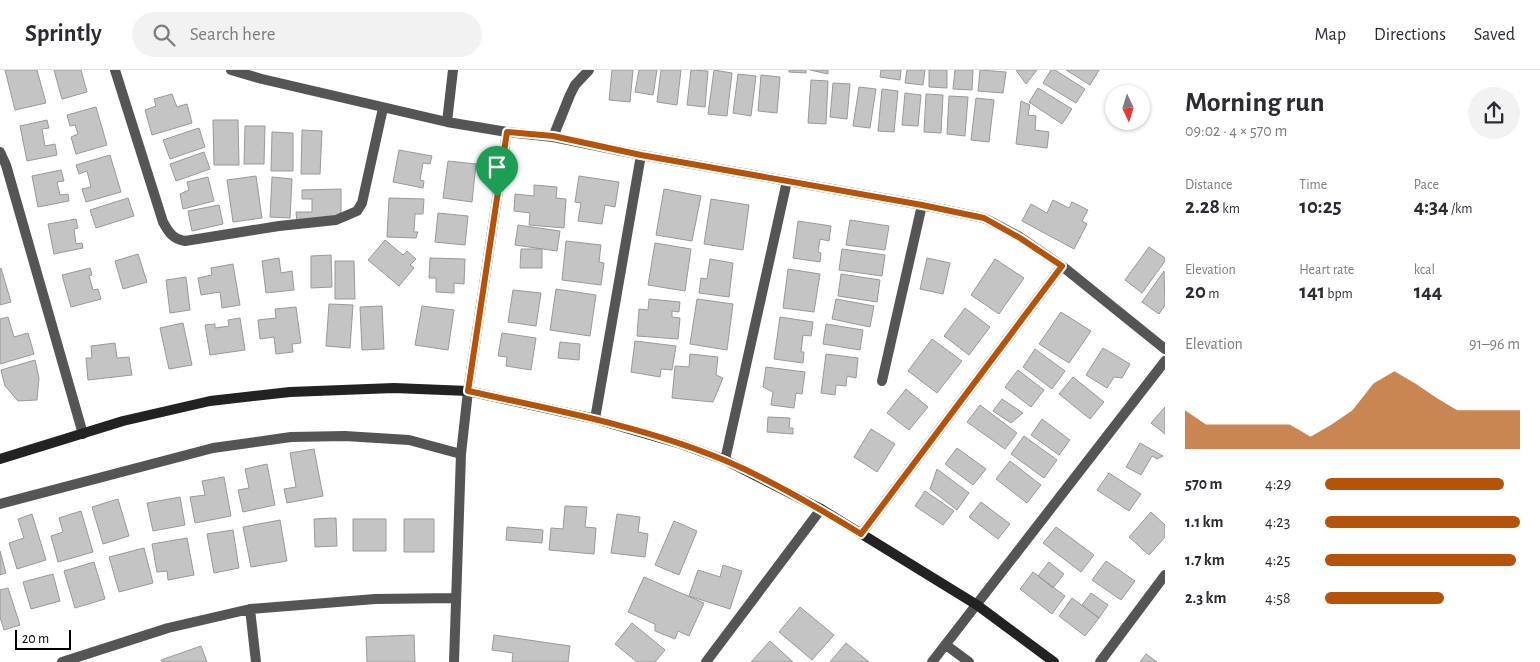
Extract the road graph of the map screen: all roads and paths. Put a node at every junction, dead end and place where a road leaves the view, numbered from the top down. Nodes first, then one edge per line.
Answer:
1 (114, 70) edge
2 (232, 70) edge
3 (453, 70) edge
4 (589, 70) edge
5 (383, 108) junction
6 (447, 122) junction
7 (507, 132) junction
8 (553, 136) junction
9 (0, 152) edge
10 (641, 155) junction
11 (787, 181) junction
12 (922, 205) junction
13 (1062, 266) junction
14 (1165, 348) edge
15 (1165, 361) edge
16 (882, 381) dead end
17 (468, 391) junction
18 (595, 419) junction
19 (83, 434) junction
20 (461, 454) junction
21 (0, 459) edge
22 (725, 460) junction
23 (0, 504) edge
24 (821, 509) junction
25 (861, 534) junction
26 (1165, 575) edge
27 (455, 598) junction
28 (977, 604) junction
29 (250, 608) junction
30 (946, 645) junction
31 (62, 662) edge
32 (256, 662) edge
33 (454, 662) edge
34 (706, 662) edge
35 (932, 662) edge
36 (969, 662) edge
37 (1054, 662) edge
38 (1100, 662) edge

1 - 5 street
2 - 5 street
3 - 6 street
4 - 8 street
5 - 6 street
6 - 7 street
7 - 8 street
7 - 17 street
8 - 10 street
9 - 19 street
10 - 11 street
10 - 18 street
11 - 12 street
11 - 22 street
12 - 13 street
12 - 16 street
13 - 14 street
13 - 25 street
15 - 28 street
17 - 18 street
17 - 19 street
17 - 20 street
18 - 22 street
19 - 21 street
20 - 23 street
20 - 27 street
22 - 24 street
24 - 25 street
24 - 34 street
25 - 28 street
26 - 38 street
27 - 29 street
27 - 33 street
28 - 30 street
28 - 37 street
29 - 31 street
29 - 32 street
30 - 35 street
30 - 36 street

